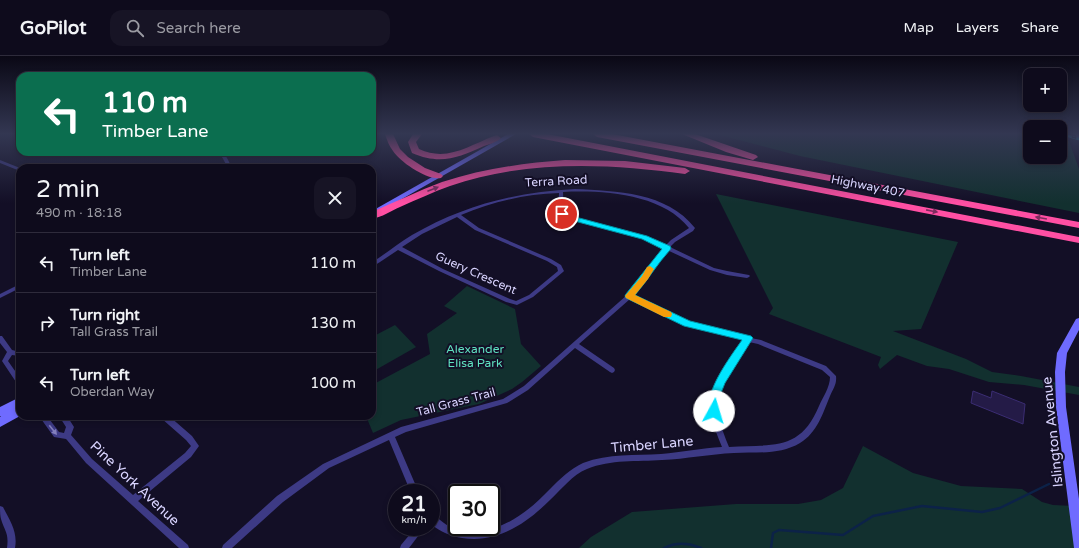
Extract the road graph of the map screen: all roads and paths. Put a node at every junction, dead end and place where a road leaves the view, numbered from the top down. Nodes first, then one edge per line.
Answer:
1 (404, 157) edge
2 (431, 157) edge
3 (442, 157) edge
4 (465, 157) edge
5 (651, 157) edge
6 (717, 157) edge
7 (755, 157) edge
8 (0, 161) edge
9 (16, 168) edge
10 (434, 175) junction
11 (863, 185) junction
12 (562, 191) junction
13 (893, 204) junction
14 (376, 205) edge
15 (376, 212) edge
16 (376, 213) edge
17 (457, 215) junction
18 (1079, 225) edge
19 (1079, 240) edge
20 (399, 248) junction
21 (667, 248) junction
22 (376, 262) edge
23 (747, 276) dead end
24 (16, 288) edge
25 (0, 296) edge
26 (629, 296) junction
27 (1079, 321) edge
28 (0, 338) edge
29 (748, 338) junction
30 (575, 345) junction
31 (10, 352) junction
32 (16, 353) edge
33 (612, 370) dead end
34 (16, 377) edge
35 (16, 403) edge
36 (0, 412) edge
37 (16, 413) edge
38 (46, 420) edge
39 (66, 420) edge
40 (169, 420) edge
41 (0, 422) edge
42 (67, 436) junction
43 (391, 436) junction
44 (727, 450) junction
45 (411, 484) edge
46 (133, 500) junction
47 (0, 510) edge
48 (440, 527) edge
49 (414, 536) edge
50 (1079, 545) edge
51 (11, 548) edge
52 (185, 548) edge
53 (226, 548) edge
54 (404, 548) edge

1 - 10 highway
2 - 3 highway
4 - 10 main road
5 - 13 highway, Highway 407
6 - 11 highway, Highway 407
7 - 11 highway
8 - 9 street
10 - 14 main road
10 - 15 main road
18 -> 11 highway, Highway 407
12 - 17 street, Terra Road
12 - 21 street
12 - 21 street, Terra Road
16 -> 13 highway
13 -> 19 highway, Highway 407
17 - 20 street, Terra Road
17 - 20 street, Guery Crescent
20 - 22 street, Terra Road
21 - 23 street
21 - 26 street, Tall Grass Trail
24 - 25 street
26 - 29 street, Timber Lane
26 - 30 street, Tall Grass Trail
27 - 50 main road, Islington Avenue
28 - 31 street
29 - 44 street
29 - 44 street, Timber Lane
30 - 33 street
30 - 43 street, Tall Grass Trail
31 - 32 street
31 - 34 street
35 - 36 main road
37 - 41 main road
38 -> 42 street, Pine York Avenue
39 - 42 street
40 - 46 street
42 - 46 street, Pine York Avenue
43 - 45 street
43 - 53 street, Tall Grass Trail
44 - 48 street, Timber Lane
46 - 52 street, Pine York Avenue
47 - 51 street
49 - 54 street

